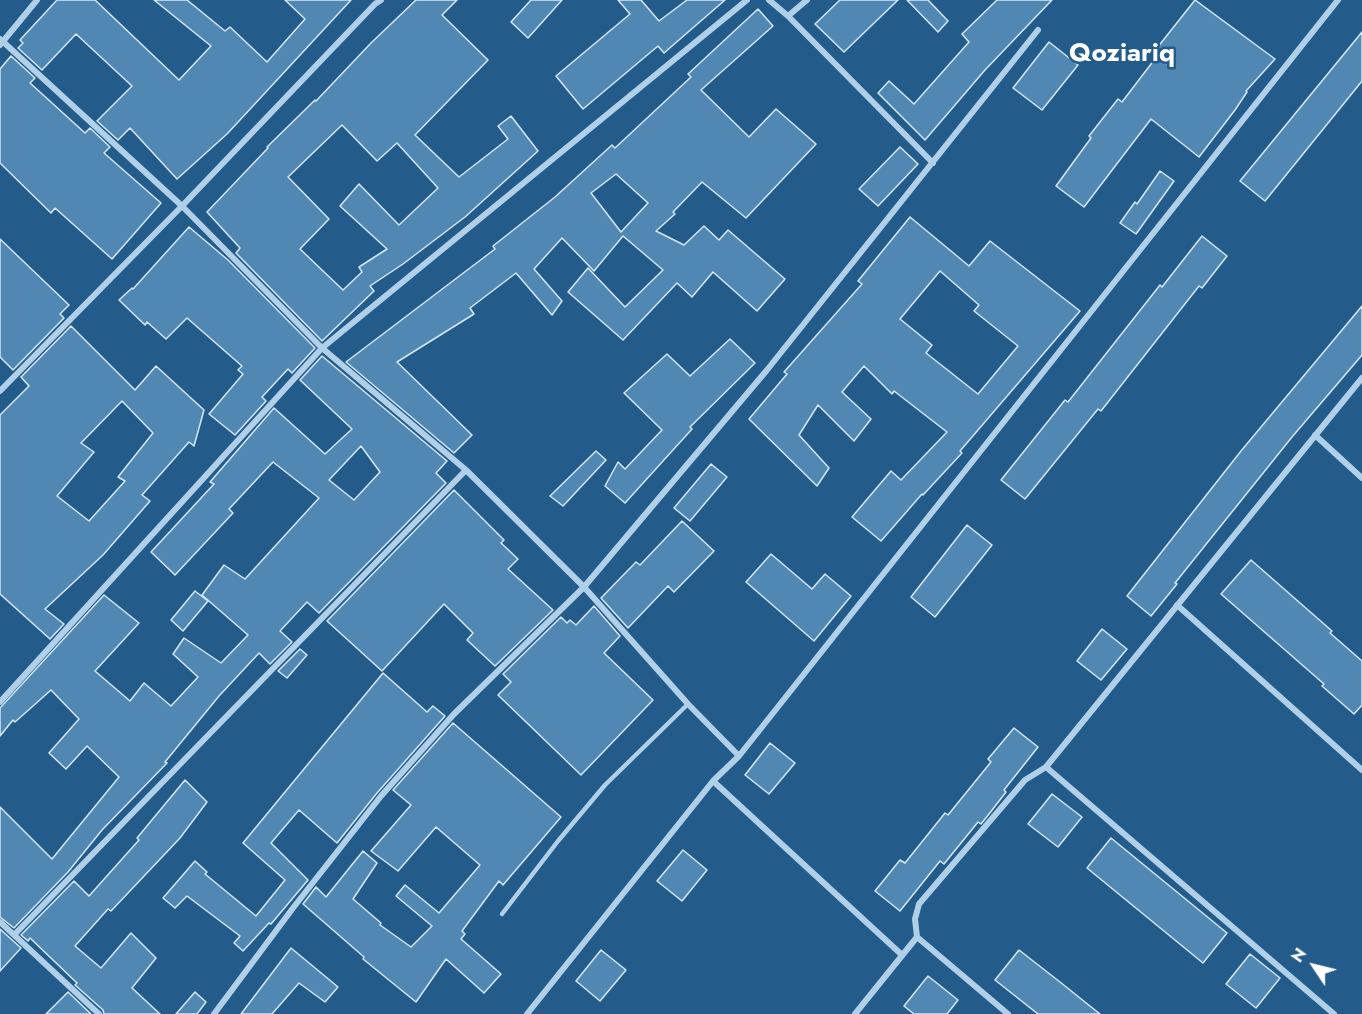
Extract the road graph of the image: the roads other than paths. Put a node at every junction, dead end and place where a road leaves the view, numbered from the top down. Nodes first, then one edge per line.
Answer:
1 (37, 0) edge
2 (381, 0) edge
3 (747, 0) edge
4 (769, 0) edge
5 (807, 0) edge
6 (1338, 0) edge
7 (788, 16) junction
8 (1038, 30) dead end
9 (1, 42) edge
10 (933, 163) junction
11 (182, 206) junction
12 (322, 348) junction
13 (1362, 378) edge
14 (0, 391) edge
15 (1315, 435) junction
16 (466, 470) junction
17 (1362, 478) edge
18 (584, 587) junction
19 (1177, 605) junction
20 (0, 702) edge
21 (688, 704) junction
22 (739, 756) junction
23 (1046, 767) junction
24 (1362, 770) edge
25 (713, 781) junction
26 (502, 914) dead end
27 (0, 922) edge
28 (14, 935) junction
29 (917, 937) junction
30 (902, 955) junction
31 (99, 1014) edge
32 (214, 1014) edge
33 (526, 1014) edge
34 (855, 1014) edge
35 (1008, 1014) edge
36 (1334, 1014) edge

1 - 9 street
2 - 11 street
3 - 12 street
4 - 7 street
5 - 7 street
6 - 22 street
7 - 10 street
8 - 10 street
9 - 11 street
10 - 18 street
11 - 12 street
11 - 14 street
12 - 16 street
12 - 20 street
13 - 15 street
15 - 17 street
15 - 19 street
16 - 18 street
16 - 28 street
18 - 21 street
18 - 32 street
19 - 23 street
19 - 24 street
21 - 22 street
21 - 26 lane
22 - 25 street
23 - 29 street
23 - 36 street
25 - 30 street
25 - 33 street
27 - 28 street
28 - 31 street
29 - 30 street
29 - 35 street
30 - 34 street

